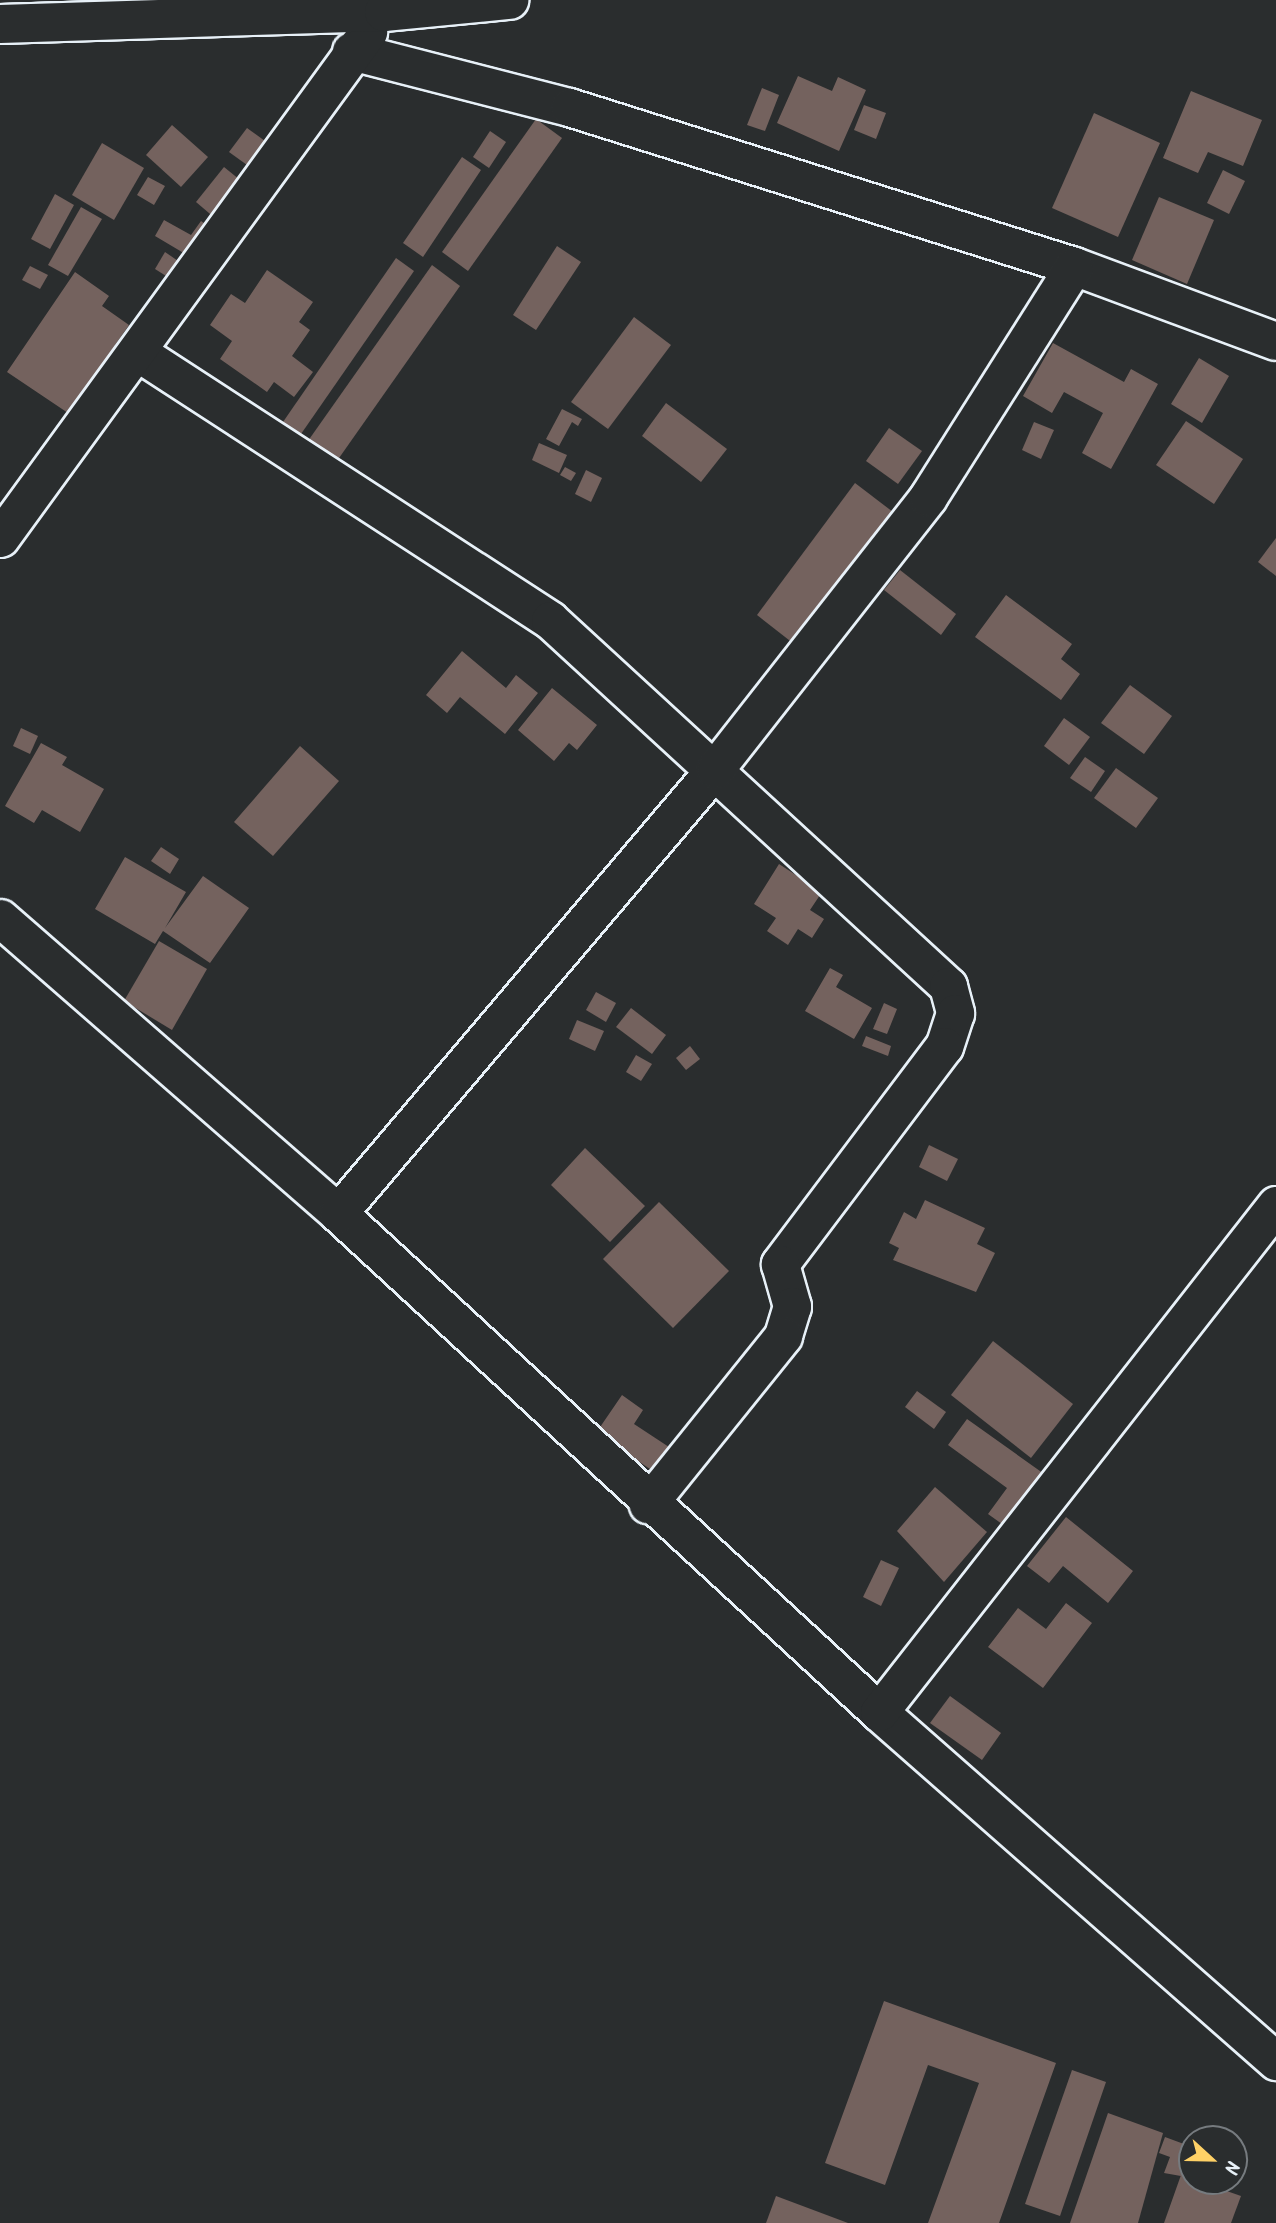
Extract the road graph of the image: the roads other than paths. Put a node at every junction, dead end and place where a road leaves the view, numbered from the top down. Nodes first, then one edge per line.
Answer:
1 (509, 0) edge
2 (268, 7) edge
3 (384, 12) junction
4 (0, 24) edge
5 (351, 51) junction
6 (1074, 266) junction
7 (1276, 341) edge
8 (139, 353) junction
9 (0, 538) edge
10 (715, 769) junction
11 (0, 918) edge
12 (1276, 1205) edge
13 (338, 1213) junction
14 (648, 1504) junction
15 (879, 1712) junction
16 (1276, 2061) edge

1 - 3 street
2 - 3 street
2 - 4 street
3 - 5 street
5 - 6 street
5 - 8 street
6 - 7 street
6 - 10 street
8 - 9 street
8 - 10 street
10 - 13 street
10 - 14 street
11 - 13 street
12 - 15 street
13 - 14 street
14 - 15 street
15 - 16 street

